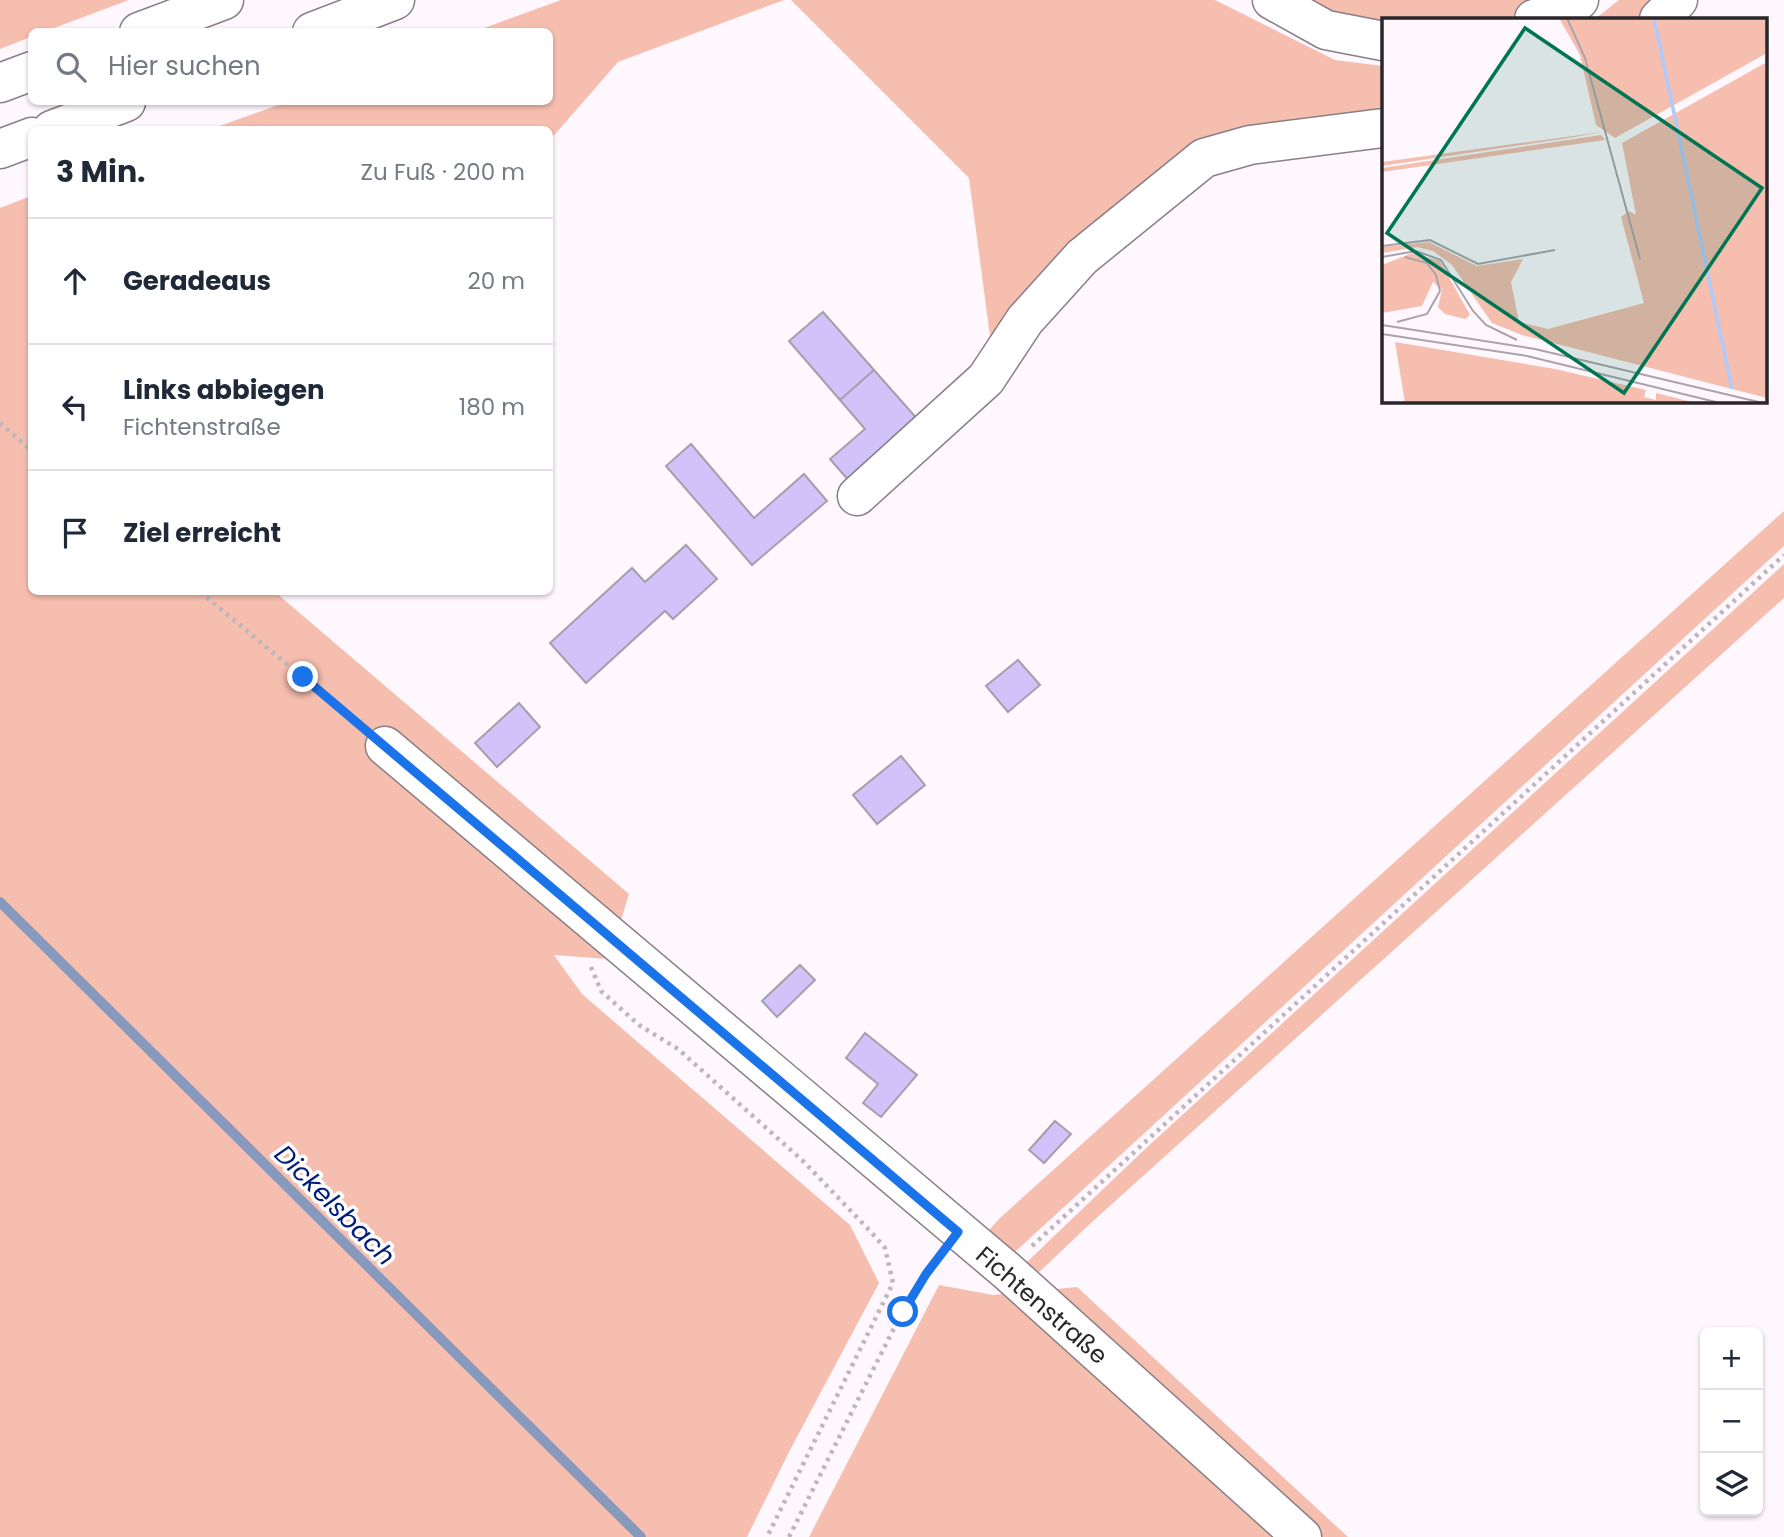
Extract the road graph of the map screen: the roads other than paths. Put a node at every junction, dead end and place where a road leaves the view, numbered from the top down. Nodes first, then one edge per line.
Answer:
1 (224, 0) edge
2 (395, 0) edge
3 (1272, 0) edge
4 (1579, 0) edge
5 (1678, 0) edge
6 (1537, 18) edge
7 (1660, 18) edge
8 (150, 28) edge
9 (322, 28) edge
10 (1382, 41) edge
11 (28, 72) edge
12 (0, 83) edge
13 (118, 105) edge
14 (63, 126) edge
15 (1382, 128) edge
16 (28, 138) edge
17 (0, 149) edge
18 (857, 496) dead end
19 (385, 746) road end
20 (1302, 1537) edge

1 - 8 main road
2 - 9 main road
3 - 10 main road
4 - 6 main road
5 - 7 main road
11 - 12 main road
13 - 14 main road
15 - 18 main road
16 - 17 main road
19 - 20 main road, Fichtenstraße

